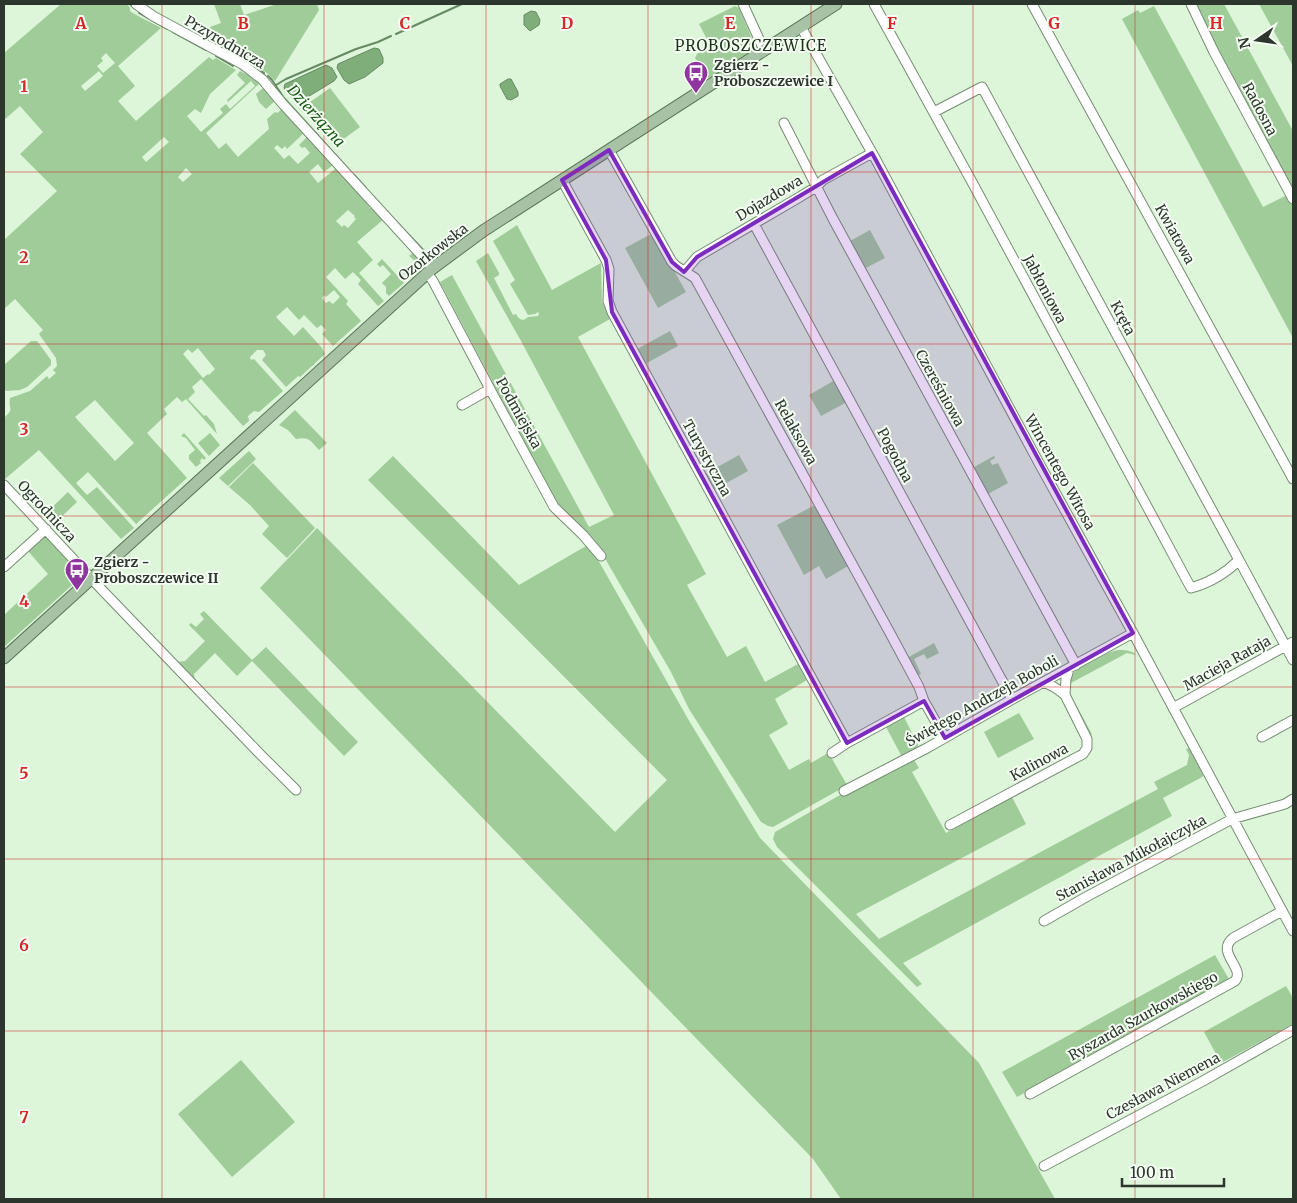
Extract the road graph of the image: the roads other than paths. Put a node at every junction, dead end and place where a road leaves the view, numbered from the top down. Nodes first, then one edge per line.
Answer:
1 (136, 4) edge
2 (743, 4) edge
3 (836, 4) edge
4 (874, 4) edge
5 (1032, 4) edge
6 (1191, 4) edge
7 (801, 27) junction
8 (764, 50) junction
9 (934, 112) junction
10 (784, 123) dead end
11 (609, 150) junction
12 (872, 153) junction
13 (562, 180) junction
14 (816, 187) junction
15 (1293, 199) edge
16 (754, 224) junction
17 (430, 271) junction
18 (685, 272) junction
19 (490, 389) junction
20 (462, 405) dead end
21 (1293, 479) edge
22 (4, 485) edge
23 (46, 529) junction
24 (601, 556) dead end
25 (1239, 560) junction
26 (4, 567) edge
27 (92, 578) junction
28 (1133, 633) junction
29 (1290, 644) edge
30 (4, 658) edge
31 (1293, 660) edge
32 (1073, 667) junction
33 (1043, 682) junction
34 (1065, 696) junction
35 (1012, 699) junction
36 (924, 701) junction
37 (1173, 708) junction
38 (1293, 720) edge
39 (1262, 737) dead end
40 (945, 738) junction
41 (847, 743) junction
42 (832, 753) dead end
43 (296, 790) dead end
44 (844, 791) dead end
45 (1293, 800) edge
46 (1232, 819) junction
47 (950, 825) dead end
48 (1282, 911) junction
49 (1044, 921) dead end
50 (1293, 930) edge
51 (1293, 1030) edge
52 (1030, 1094) dead end
53 (1044, 1166) dead end

1 - 17 street, Przyrodnicza
2 - 8 street
3 - 7 main road, Ozorkowska
4 - 9 street, Jabłoniowa
5 - 21 street, Kwiatowa
6 - 15 street, Radosna
7 - 8 main road, Ozorkowska
7 - 12 street, Wincentego Witosa
8 - 11 main road, Ozorkowska
9 - 25 street, Kręta
9 - 25 street, Jabłoniowa
10 - 14 street, Czereśniowa
11 - 13 main road, Ozorkowska
11 - 18 street, Relaksowa
12 - 14 street, Dojazdowa
12 - 28 street, Wincentego Witosa
13 - 17 main road, Ozorkowska
13 - 41 street, Turystyczna
14 - 16 street, Dojazdowa
14 - 32 street, Czereśniowa
16 - 18 street, Dojazdowa
16 - 35 street, Pogodna
17 - 19 street, Podmiejska
17 - 27 main road, Ozorkowska
18 - 36 street, Relaksowa
19 - 20 street
19 - 24 street, Podmiejska
22 - 23 street, Ogrodnicza
23 - 26 street
23 - 27 street, Ogrodnicza
25 - 29 street
27 - 30 main road, Ozorkowska
27 - 43 street, Ogrodnicza
28 - 32 street, Świętego Andrzeja Boboli
28 - 37 street, Wincentego Witosa
29 - 31 street
29 - 37 street, Macieja Rataja
32 - 33 street, Świętego Andrzeja Boboli
32 - 34 street
33 - 34 street, Kalinowa
33 - 35 street, Świętego Andrzeja Boboli
34 - 47 street, Kalinowa
35 - 40 street, Świętego Andrzeja Boboli
36 - 40 street, Relaksowa
36 - 41 street
37 - 46 street, Wincentego Witosa
38 - 39 street
40 - 44 street, Świętego Andrzeja Boboli
41 - 42 street
45 - 46 street, Stanisława Mikołajczyka
46 - 48 street, Wincentego Witosa
46 - 49 street, Stanisława Mikołajczyka
48 - 50 street, Wincentego Witosa
48 - 52 street, Ryszarda Szurkowskiego
51 - 53 street, Czesława Niemena

